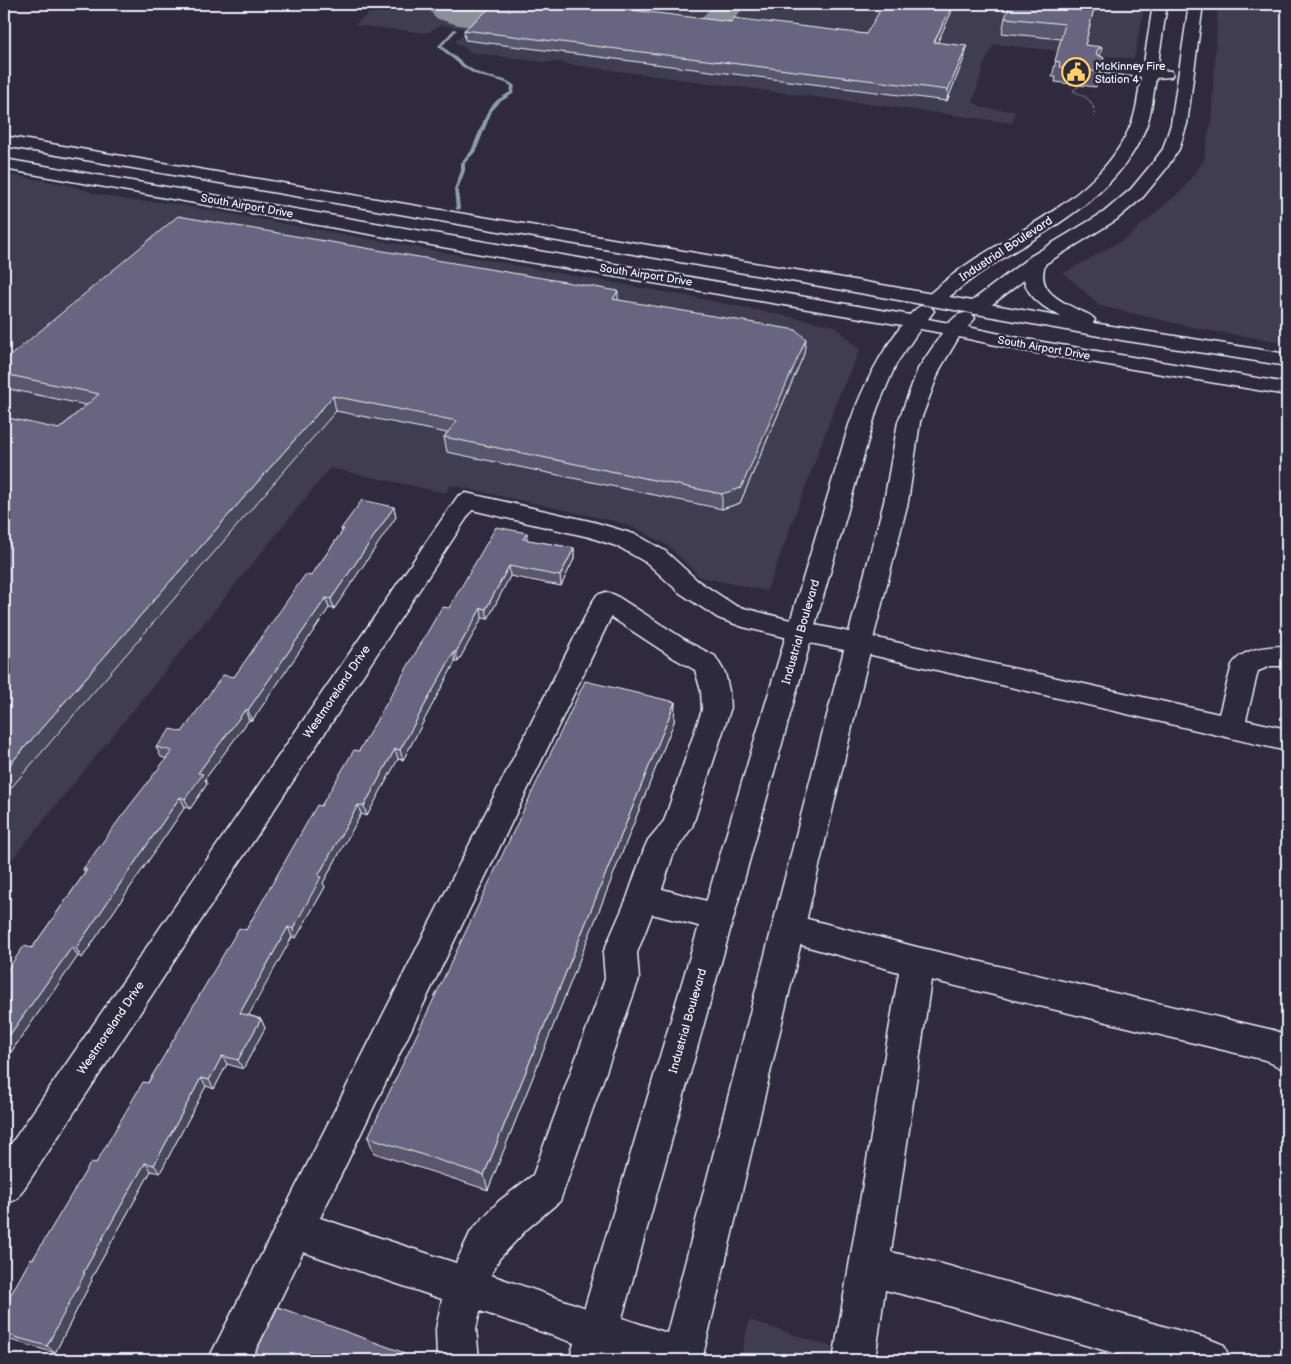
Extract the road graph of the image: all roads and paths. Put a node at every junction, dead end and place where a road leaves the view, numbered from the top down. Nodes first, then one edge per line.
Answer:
1 (1160, 4) edge
2 (1196, 4) edge
3 (1101, 68) edge
4 (1186, 69) junction
5 (1150, 74) junction
6 (1080, 85) edge
7 (1094, 118) dead end
8 (4, 141) edge
9 (4, 164) edge
10 (1038, 260) junction
11 (934, 300) junction
12 (974, 308) junction
13 (914, 322) junction
14 (954, 330) junction
15 (1121, 334) junction
16 (1287, 360) edge
17 (1287, 390) edge
18 (801, 632) junction
19 (859, 643) junction
20 (1287, 656) edge
21 (1230, 727) junction
22 (1287, 740) edge
23 (643, 898) junction
24 (718, 917) junction
25 (788, 928) junction
26 (917, 962) junction
27 (1287, 1055) edge
28 (4, 1186) edge
29 (294, 1229) junction
30 (869, 1266) junction
31 (465, 1287) junction
32 (594, 1346) edge
33 (682, 1359) edge
34 (229, 1360) edge
35 (458, 1360) edge
36 (854, 1360) edge
37 (1209, 1360) edge

1 - 5 main road, Industrial Boulevard
2 - 4 main road
3 - 5 main road
4 - 5 main road
4 - 10 main road
5 - 11 main road, Industrial Boulevard
6 - 7 path
8 - 11 main road, South Airport Drive
9 - 13 main road, South Airport Drive
10 - 12 main road
10 - 15 main road
11 - 12 main road, South Airport Drive
11 - 13 main road, Industrial Boulevard
12 - 14 main road
12 - 15 main road, South Airport Drive
13 - 14 main road, South Airport Drive
13 - 18 main road, Industrial Boulevard
14 - 17 main road, South Airport Drive
14 - 19 main road
15 - 16 main road, South Airport Drive
18 - 19 main road
18 - 24 main road, Industrial Boulevard
18 - 28 main road, Westmoreland Drive
19 - 21 main road
19 - 25 main road
20 - 21 main road
21 - 22 main road
23 - 24 main road
23 - 29 main road
23 - 31 main road
24 - 32 main road, Industrial Boulevard
25 - 26 main road
25 - 33 main road
26 - 27 main road
26 - 30 main road
29 - 31 main road
29 - 34 main road
30 - 36 main road
30 - 37 main road
31 - 32 main road
31 - 35 main road
32 - 33 main road

